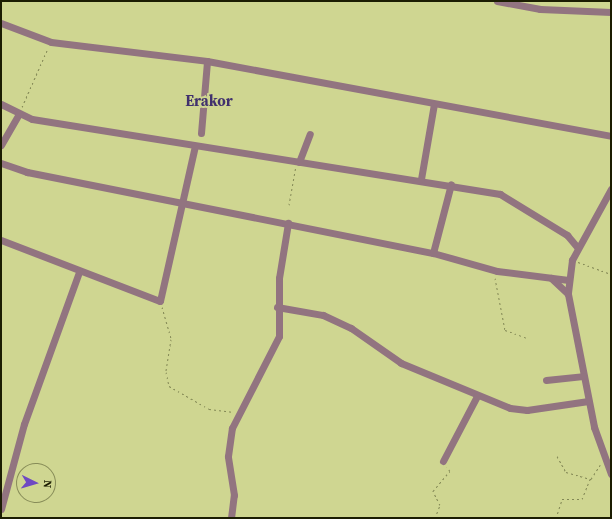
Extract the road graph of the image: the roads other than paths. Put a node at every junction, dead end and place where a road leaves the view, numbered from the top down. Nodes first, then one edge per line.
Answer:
1 (497, 1) edge
2 (611, 12) edge
3 (1, 23) edge
4 (207, 61) junction
5 (1, 104) edge
6 (434, 104) junction
7 (19, 114) junction
8 (201, 133) dead end
9 (310, 134) dead end
10 (611, 136) edge
11 (1, 145) edge
12 (195, 146) junction
13 (299, 162) junction
14 (1, 163) edge
15 (421, 179) junction
16 (451, 184) junction
17 (611, 190) edge
18 (184, 202) junction
19 (288, 223) junction
20 (1, 240) edge
21 (577, 247) junction
22 (433, 253) junction
23 (79, 272) junction
24 (551, 278) junction
25 (568, 280) junction
26 (568, 294) junction
27 (277, 307) junction
28 (583, 376) junction
29 (546, 380) dead end
30 (477, 396) junction
31 (588, 401) junction
32 (443, 461) road end
33 (611, 474) edge
34 (1, 509) edge
35 (231, 518) edge

1 - 2 street
3 - 4 street
4 - 6 street
4 - 8 street
5 - 7 street
6 - 10 street
6 - 15 street
7 - 11 street
7 - 12 street
9 - 13 street
12 - 13 street
12 - 18 street
13 - 15 street
14 - 18 street
15 - 16 street
16 - 21 street
16 - 22 street
17 - 21 street
18 - 19 street
18 - 23 street
19 - 22 street
19 - 27 street
20 - 23 street
21 - 25 street
22 - 24 street
23 - 34 street
24 - 25 street
24 - 26 street
25 - 26 street
26 - 28 street
27 - 30 street
27 - 35 street
28 - 29 street
28 - 31 street
30 - 31 street
30 - 32 street
31 - 33 street

